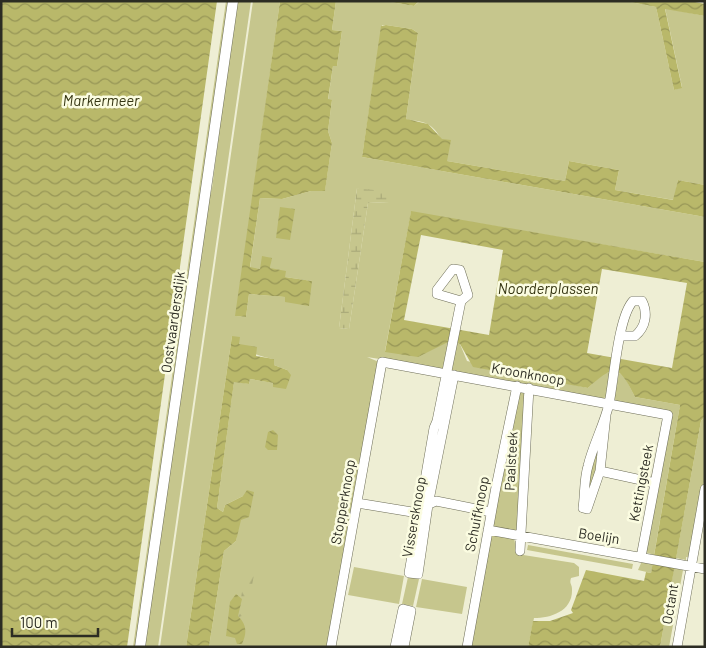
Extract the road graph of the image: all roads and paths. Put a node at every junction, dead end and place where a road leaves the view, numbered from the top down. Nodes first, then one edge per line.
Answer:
1 (233, 1) edge
2 (461, 301) dead end
3 (621, 336) dead end
4 (382, 362) joint
5 (451, 374) junction
6 (518, 386) junction
7 (529, 388) junction
8 (609, 403) junction
9 (668, 415) joint
10 (606, 416) junction
11 (600, 471) junction
12 (655, 483) junction
13 (705, 489) edge
14 (356, 503) junction
15 (424, 507) junction
16 (491, 512) junction
17 (488, 530) junction
18 (521, 536) junction
19 (700, 541) edge
20 (520, 551) dead end
21 (644, 558) junction
22 (691, 567) junction
23 (705, 569) edge
24 (140, 647) edge
25 (331, 647) edge
26 (395, 647) edge
27 (404, 647) edge
28 (466, 647) edge
29 (677, 647) edge

1 - 24 main road, Oostvaardersdijk
2 - 5 street, Vissersknoop
3 - 8 street
4 - 5 street, Kroonknoop
4 - 14 street, Stopperknoop
5 - 6 street, Kroonknoop
5 - 15 street, Vissersknoop
6 - 7 street, Kroonknoop
6 - 16 street, Schuifknoop
7 - 8 street, Kroonknoop
7 - 18 street, Paalsteek
8 - 9 street, Kroonknoop
8 - 10 street
9 - 12 street, Kettingsteek
10 - 11 street
10 - 11 street
11 - 12 street
12 - 21 street, Kettingsteek
13 - 19 street, Octant
14 - 15 street
14 - 25 street, Stopperknoop
15 - 15 street, Vissersknoop
15 - 16 street
16 - 17 street, Schuifknoop
17 - 18 street, Boelijn
17 - 28 street, Schuifknoop
18 - 20 street, Paalsteek
18 - 21 street, Boelijn
19 - 22 street, Octant
21 - 22 street, Boelijn
22 - 23 street, Boelijn
22 - 29 street, Octant
26 - 27 street

